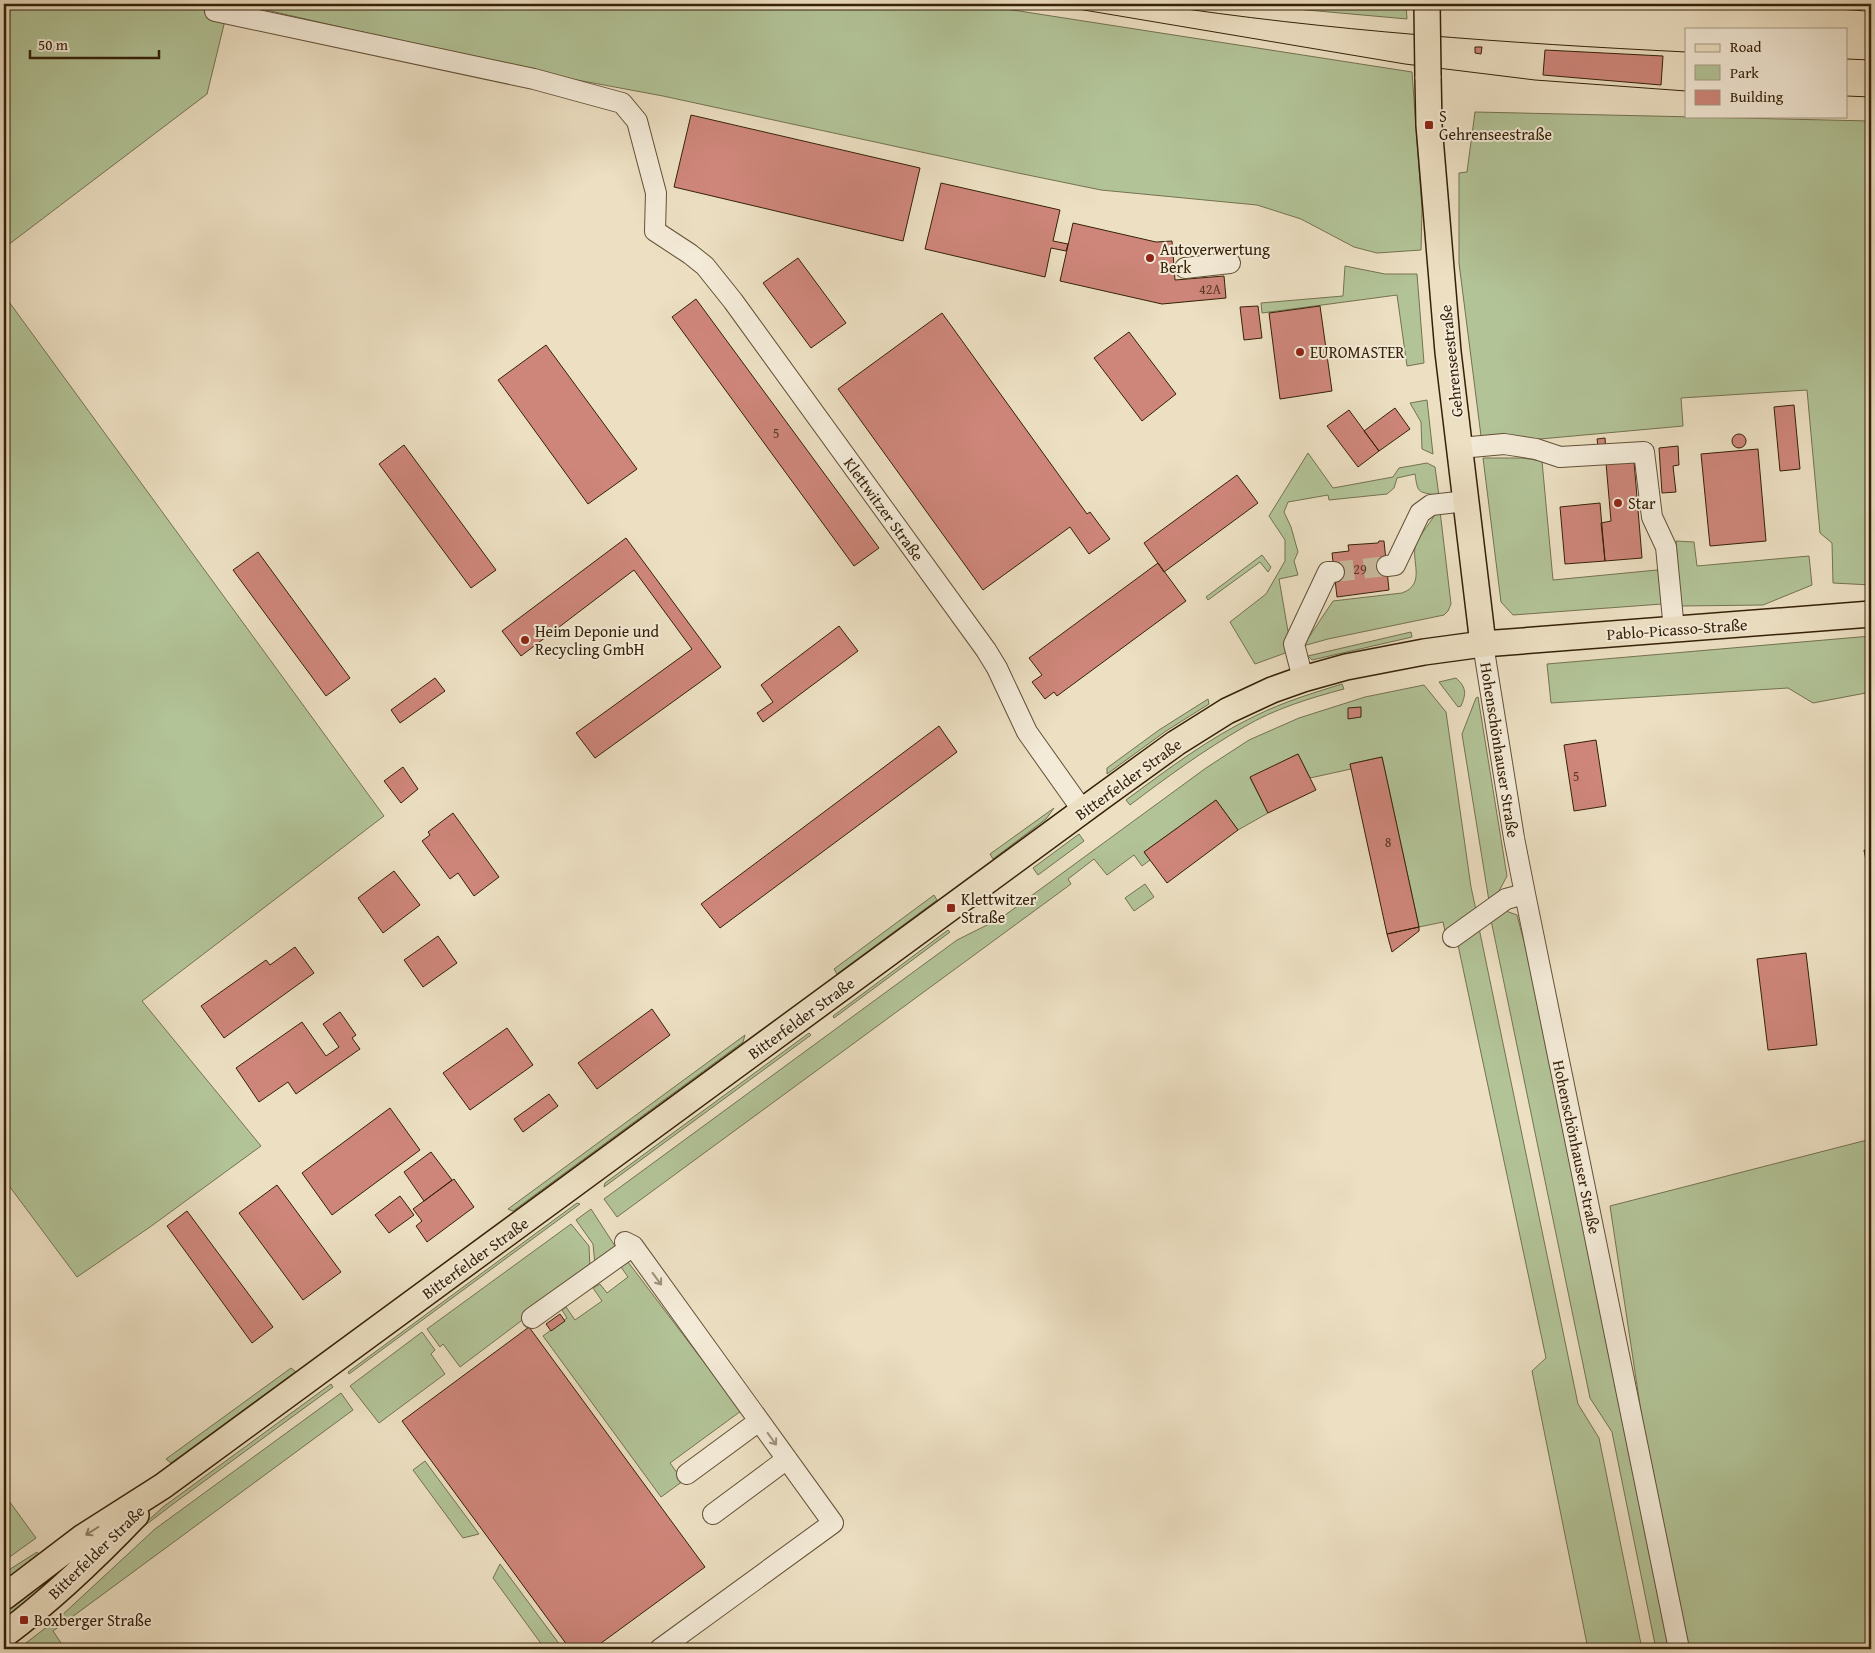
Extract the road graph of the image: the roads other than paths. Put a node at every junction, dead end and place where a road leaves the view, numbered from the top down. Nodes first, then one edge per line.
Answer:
1 (1427, 4) edge
2 (215, 11) dead end
3 (1230, 263) dead end
4 (1185, 268) dead end
5 (1460, 448) junction
6 (1466, 501) junction
7 (1386, 566) tunnel mouth
8 (1334, 572) tunnel mouth
9 (1871, 614) edge
10 (1674, 630) junction
11 (1483, 644) junction
12 (1302, 679) junction
13 (1084, 811) junction
14 (1524, 894) junction
15 (1454, 937) dead end
16 (532, 1318) dead end
17 (759, 1420) junction
18 (787, 1459) junction
19 (687, 1474) dead end
20 (163, 1486) junction
21 (713, 1514) dead end
22 (4, 1597) edge
23 (4, 1635) edge
24 (660, 1649) edge
25 (1679, 1649) edge

1 - 5 main road, Gehrenseestraße, bridge
2 - 13 street, Klettwitzer Straße
3 - 4 street
5 - 6 main road, Gehrenseestraße
5 - 10 street
6 - 7 street
6 - 11 main road, Gehrenseestraße
8 - 12 street
9 - 10 main road, Pablo-Picasso-Straße
10 - 11 main road, Pablo-Picasso-Straße
11 - 12 main road, Bitterfelder Straße
11 - 14 street, Hohenschönhauser Straße
12 - 13 main road, Bitterfelder Straße
13 - 20 main road, Bitterfelder Straße
14 - 15 street
14 - 25 street, Hohenschönhauser Straße
16 -> 17 street
17 -> 18 street
17 - 19 street
18 - 21 street
18 - 24 street
20 -> 22 main road, Bitterfelder Straße
20 - 23 main road, Bitterfelder Straße

